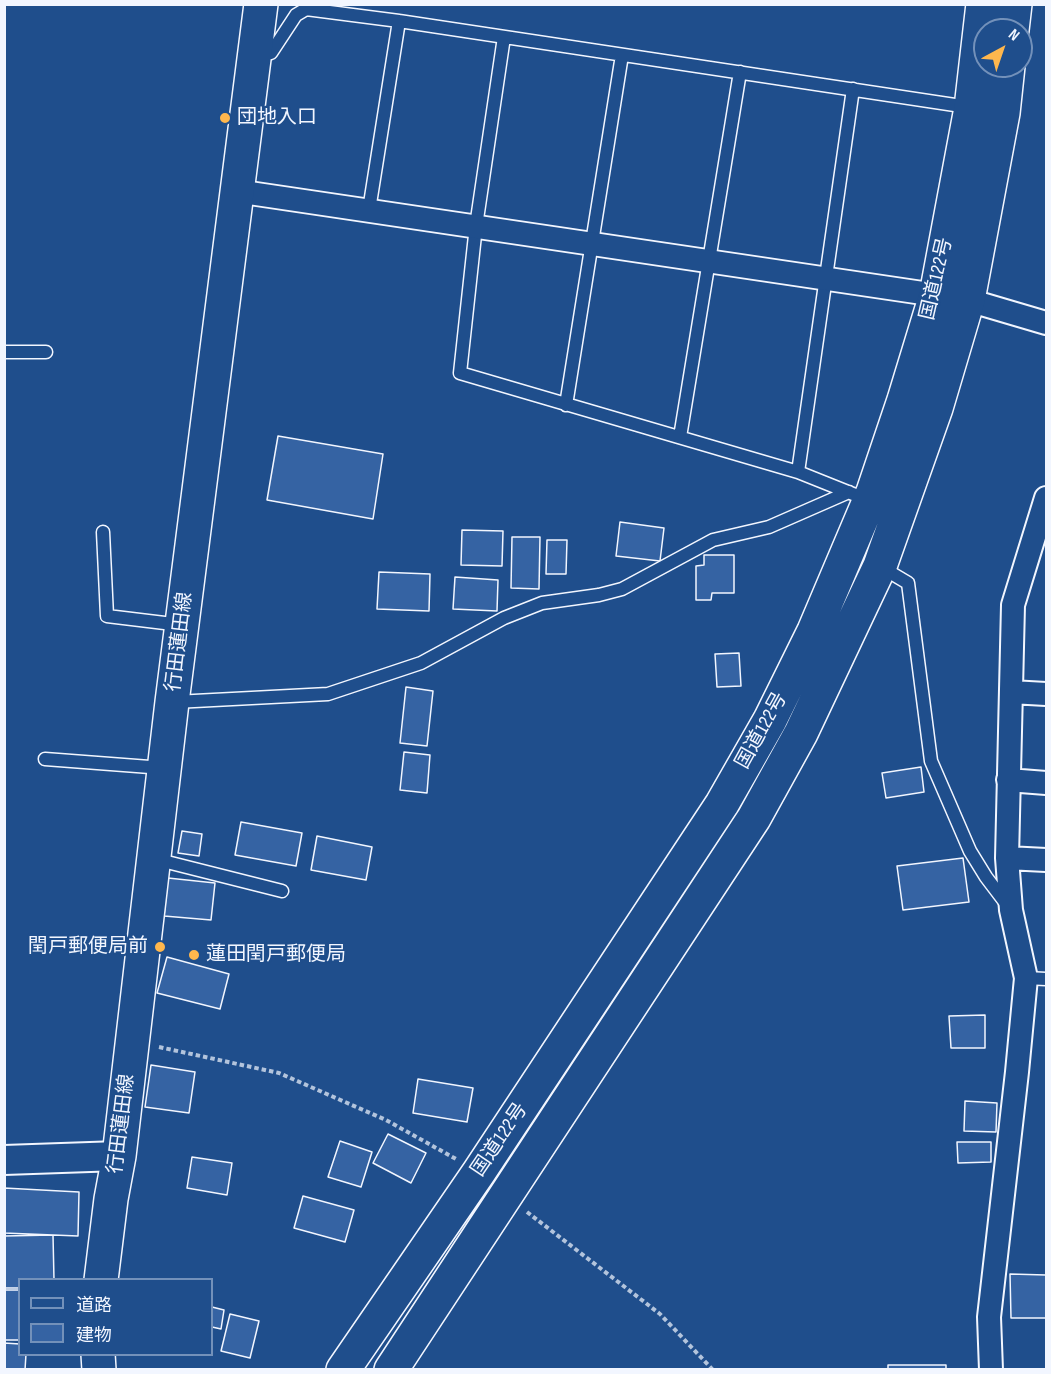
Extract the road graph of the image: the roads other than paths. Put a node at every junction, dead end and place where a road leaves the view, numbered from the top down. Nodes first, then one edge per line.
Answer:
1 (261, 4) edge
2 (983, 4) edge
3 (399, 21) junction
4 (504, 37) junction
5 (255, 55) junction
6 (622, 55) junction
7 (740, 72) junction
8 (1007, 78) edge
9 (853, 89) junction
10 (971, 108) junction
11 (236, 191) junction
12 (369, 210) junction
13 (476, 226) junction
14 (593, 244) junction
15 (708, 261) junction
16 (826, 278) junction
17 (936, 295) junction
18 (968, 300) junction
19 (1047, 323) edge
20 (4, 352) edge
21 (46, 352) dead end
22 (566, 405) junction
23 (680, 438) junction
24 (798, 472) junction
25 (859, 497) junction
26 (1047, 498) edge
27 (103, 532) dead end
28 (880, 566) junction
29 (182, 625) junction
30 (1011, 692) junction
31 (1047, 694) edge
32 (172, 702) junction
33 (45, 759) dead end
34 (165, 768) junction
35 (1008, 780) junction
36 (1047, 783) edge
37 (1007, 858) junction
38 (154, 859) junction
39 (1047, 860) edge
40 (282, 891) dead end
41 (1011, 910) junction
42 (1036, 978) edge
43 (119, 1156) junction
44 (4, 1160) edge
45 (101, 1278) edge
46 (343, 1370) edge
47 (391, 1370) edge
48 (991, 1370) edge

1 - 5 main road, 行田蓮田線
2 - 10 main road, 国道122号
3 - 4 lane
3 - 5 lane
3 - 12 lane
4 - 6 lane
4 - 13 lane
5 - 11 main road, 行田蓮田線
6 - 7 lane
6 - 14 lane
7 - 9 lane
7 - 15 lane
8 - 18 main road, 国道122号
9 - 10 lane
9 - 16 lane
10 - 17 main road, 国道122号
11 - 12 street
11 - 29 main road, 行田蓮田線
12 - 13 street
13 - 14 street
13 - 22 lane
14 - 15 street
14 - 22 lane
15 - 16 street
15 - 23 lane
16 - 17 street
16 - 24 lane
17 - 18 street
17 - 25 main road, 国道122号
18 - 19 street
18 - 28 main road, 国道122号
20 - 21 lane
22 - 23 lane
23 - 24 lane
24 - 25 lane
25 - 32 lane
25 - 46 main road, 国道122号
26 - 30 street
27 - 29 lane
28 - 41 lane
28 - 47 main road, 国道122号
29 - 32 main road, 行田蓮田線
30 - 31 street
30 - 35 street
32 - 34 main road, 行田蓮田線
33 - 34 lane
34 - 38 main road, 行田蓮田線
35 - 36 street
35 - 37 street
37 - 39 street
37 - 41 street
38 - 40 lane
38 - 43 main road, 行田蓮田線
41 - 42 street
42 - 48 street
43 - 44 street
43 - 45 main road, 行田蓮田線

